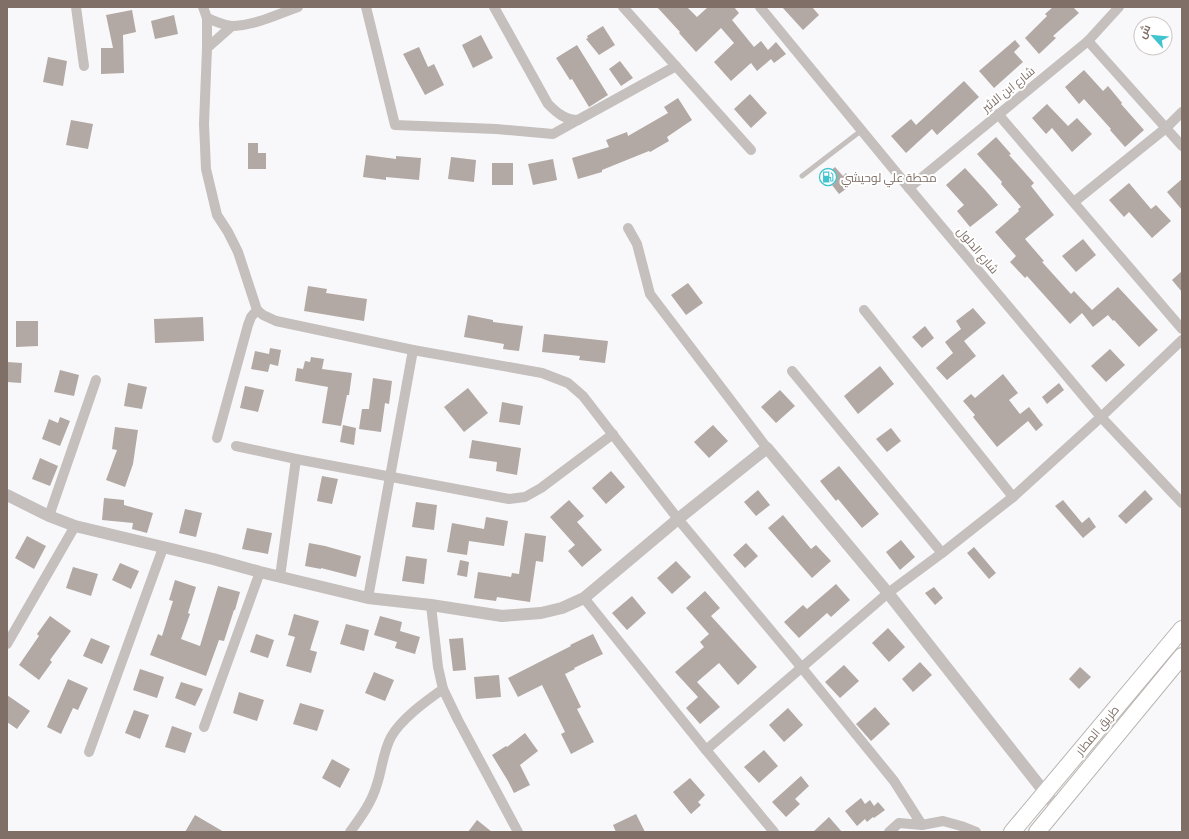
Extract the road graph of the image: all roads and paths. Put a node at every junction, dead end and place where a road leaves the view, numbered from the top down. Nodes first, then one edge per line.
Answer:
1 (76, 7) edge
2 (203, 7) edge
3 (298, 7) edge
4 (366, 7) edge
5 (494, 7) edge
6 (623, 7) edge
7 (760, 7) edge
8 (1119, 7) edge
9 (207, 18) junction
10 (232, 26) junction
11 (1088, 41) junction
12 (207, 48) junction
13 (84, 66) dead end
14 (676, 66) junction
15 (1182, 112) edge
16 (998, 114) junction
17 (578, 120) junction
18 (1166, 128) junction
19 (862, 130) junction
20 (1182, 146) edge
21 (751, 150) dead end
22 (802, 176) dead end
23 (909, 188) junction
24 (1074, 202) junction
25 (628, 228) dead end
26 (257, 310) junction
27 (864, 310) dead end
28 (1182, 329) edge
29 (1182, 340) edge
30 (413, 350) junction
31 (792, 371) dead end
32 (96, 380) dead end
33 (1101, 417) junction
34 (613, 434) junction
35 (217, 438) dead end
36 (236, 446) dead end
37 (767, 448) junction
38 (296, 459) junction
39 (390, 477) junction
40 (7, 495) edge
41 (1013, 497) junction
42 (1182, 503) edge
43 (49, 516) junction
44 (678, 519) junction
45 (75, 526) junction
46 (163, 548) junction
47 (942, 553) junction
48 (260, 572) junction
49 (280, 577) junction
50 (888, 594) junction
51 (368, 598) junction
52 (584, 598) junction
53 (431, 605) junction
54 (1182, 629) edge
55 (7, 644) edge
56 (1182, 656) edge
57 (802, 668) junction
58 (443, 689) junction
59 (204, 727) dead end
60 (706, 750) junction
61 (89, 752) dead end
62 (1045, 792) junction
63 (1057, 808) junction
64 (922, 825) junction
65 (350, 832) edge
66 (518, 832) edge
67 (774, 832) edge
68 (889, 832) edge
69 (976, 832) edge
70 (1012, 832) edge
71 (1037, 832) edge

1 - 13 street
2 - 9 street
3 - 10 street
4 - 17 street
5 - 17 street
6 - 14 street
7 - 19 street, شارع الدلول
8 - 11 street, شارع ابن الاثير
9 - 10 street
9 - 12 street
10 - 12 street
11 - 16 street, شارع ابن الاثير
11 - 18 street
12 - 26 street
14 - 17 street
14 - 21 street
15 - 18 street
16 - 23 street, شارع ابن الاثير
16 - 24 street
18 - 20 street
18 - 24 street
19 - 22 lane
19 - 23 street, شارع الدلول
23 - 33 street, شارع الدلول
24 - 28 street
25 - 37 street
26 - 30 street
26 - 35 street
27 - 41 street
29 - 33 street
30 - 34 street
30 - 39 street
31 - 47 street
32 - 43 street
33 - 41 street
33 - 42 street, شارع الدلول
34 - 39 street
34 - 44 street
36 - 38 street
37 - 44 street
37 - 50 street
38 - 39 street
38 - 49 street
39 - 51 street
40 - 43 street
41 - 47 street
43 - 45 street
44 - 52 street
44 - 57 street
45 - 46 street
45 - 55 street
46 - 48 street
46 - 61 street
47 - 50 street
48 - 49 street
48 - 59 street
49 - 51 street
50 - 57 street
50 - 62 street
51 - 53 street
52 - 53 street
52 - 60 street
53 - 58 street
54 - 62 highway, طريق المطار
56 - 63 highway, طريق المطار
57 - 60 street
57 - 64 street
58 - 65 street
58 - 66 street
60 - 67 street
62 - 63 street
62 - 70 highway, طريق المطار
63 - 71 highway, طريق المطار
64 - 68 street
64 - 69 street

